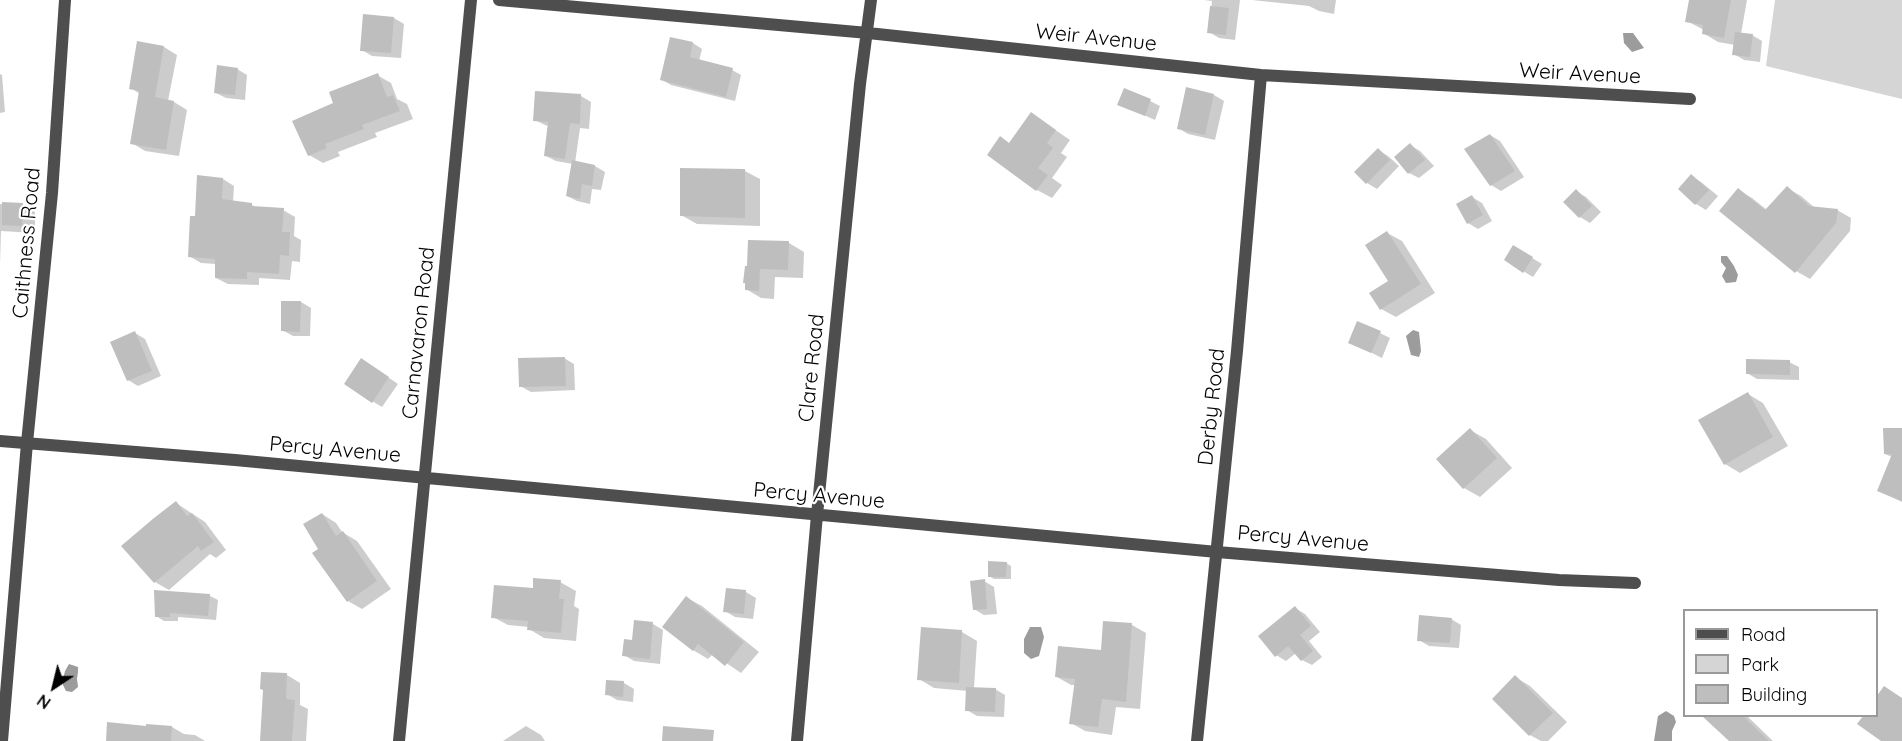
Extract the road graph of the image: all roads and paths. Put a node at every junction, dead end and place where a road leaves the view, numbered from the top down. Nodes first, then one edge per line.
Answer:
1 (65, 0) edge
2 (471, 0) edge
3 (499, 0) edge
4 (870, 0) edge
5 (868, 33) junction
6 (1261, 75) junction
7 (1690, 99) dead end
8 (0, 441) edge
9 (27, 443) junction
10 (425, 477) junction
11 (817, 515) junction
12 (1217, 552) junction
13 (1635, 583) dead end
14 (2, 741) edge
15 (399, 741) edge
16 (797, 741) edge
17 (1197, 741) edge

1 - 9 street, Caithness Road
2 - 10 street, Carnavaron Road
3 - 5 street, Weir Avenue
4 - 5 street, Clare Road
5 - 6 street, Weir Avenue
5 - 11 street, Clare Road
6 - 7 street, Weir Avenue
6 - 12 street, Derby Road
8 - 9 street, Percy Avenue
9 - 10 street, Percy Avenue
9 - 14 street, Caithness Road
10 - 11 street, Percy Avenue
10 - 15 street, Carnavaron Road
11 - 12 street, Percy Avenue
11 - 16 street, Clare Road
12 - 13 street, Percy Avenue
12 - 17 street, Derby Road

